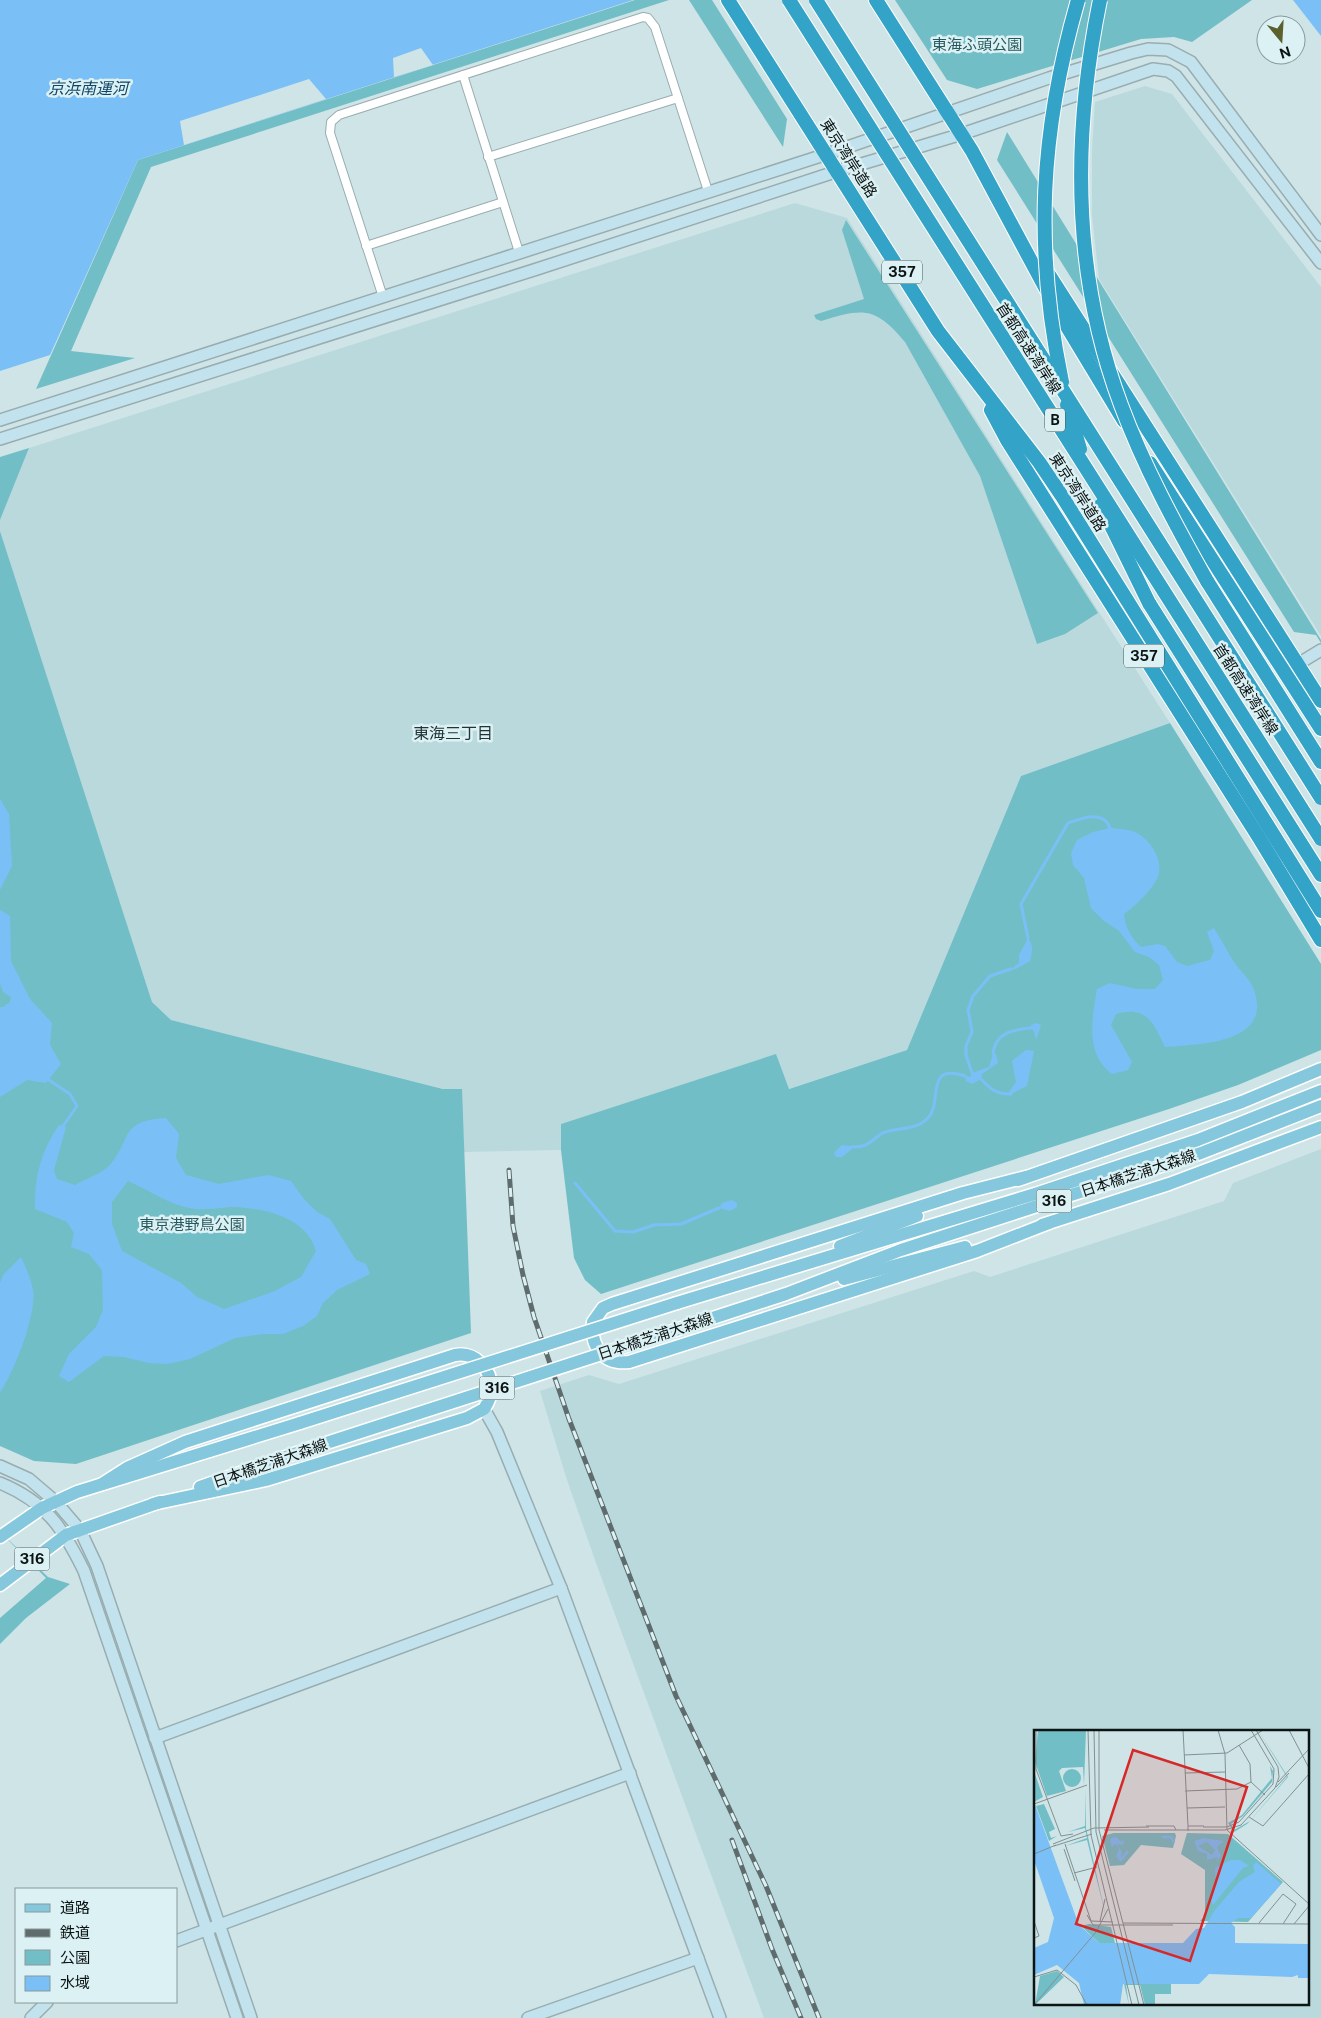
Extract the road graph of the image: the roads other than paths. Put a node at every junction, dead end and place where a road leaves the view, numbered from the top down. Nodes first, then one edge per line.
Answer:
1 (728, 0) edge
2 (789, 0) edge
3 (816, 0) edge
4 (876, 0) edge
5 (1078, 0) edge
6 (1100, 0) edge
7 (463, 75) junction
8 (678, 98) junction
9 (948, 113) junction
10 (962, 134) junction
11 (827, 154) junction
12 (488, 157) junction
13 (838, 171) junction
14 (708, 191) junction
15 (503, 202) junction
16 (1002, 204) junction
17 (1321, 235) edge
18 (366, 246) junction
19 (519, 252) junction
20 (1321, 263) edge
21 (382, 297) junction
22 (970, 370) junction
23 (0, 420) edge
24 (0, 439) edge
25 (1321, 650) edge
26 (1298, 664) junction
27 (1321, 700) edge
28 (1321, 729) edge
29 (1321, 762) edge
30 (1321, 798) edge
31 (1321, 839) edge
32 (1321, 875) edge
33 (1321, 911) edge
34 (1321, 940) edge
35 (1321, 1069) edge
36 (1321, 1091) edge
37 (1321, 1106) edge
38 (1321, 1127) edge
39 (1026, 1177) junction
40 (1049, 1223) junction
41 (778, 1271) junction
42 (786, 1294) junction
43 (484, 1409) junction
44 (0, 1466) edge
45 (0, 1484) edge
46 (102, 1484) junction
47 (56, 1502) junction
48 (153, 1504) junction
49 (42, 1508) junction
50 (80, 1530) junction
51 (66, 1535) junction
52 (0, 1537) edge
53 (0, 1585) edge
54 (561, 1588) junction
55 (155, 1738) junction
56 (630, 1773) junction
57 (220, 1926) junction
58 (207, 1930) junction
59 (178, 1940) edge
60 (698, 1958) junction
61 (46, 2003) edge
62 (31, 2018) edge
63 (237, 2018) edge
64 (251, 2018) edge
65 (528, 2018) edge
66 (720, 2018) edge

1 - 11 highway, 東京湾岸道路 / 357
2 - 31 highway, 首都高速湾岸線 / B, bridge
3 - 30 highway, 首都高速湾岸線 / B, bridge
4 - 9 highway
5 - 32 highway, B, bridge
6 - 29 highway, bridge
7 - 8 street
7 - 12 street
7 - 18 street
8 - 12 street
8 - 14 street
9 - 10 highway
9 - 11 street
9 - 17 street
10 - 13 street
10 - 16 highway
10 - 20 street
11 - 13 highway, 東京湾岸道路 / 357
11 - 14 street
12 - 15 street
13 - 22 highway, 東京湾岸道路 / 357
13 - 24 street
14 - 19 street
15 - 18 street
15 - 19 street
16 - 26 highway
16 - 28 highway
18 - 21 street
19 - 21 street
21 - 23 street
22 - 33 highway, 東京湾岸道路 / 357
22 - 34 highway, 357
25 - 26 street
26 - 27 highway
35 - 39 main road, 316
36 - 41 main road, 日本橋芝浦大森線 / 316
37 - 42 main road, 日本橋芝浦大森線 / 316
38 - 40 main road, 316
39 - 40 main road
39 - 41 main road, 316
40 - 42 main road, 316
41 - 46 main road, 日本橋芝浦大森線 / 316, bridge
42 - 48 main road, 日本橋芝浦大森線 / 316, bridge
43 - 46 main road
43 - 48 main road
43 - 54 street
44 - 47 street
45 - 49 street
46 - 47 main road, 日本橋芝浦大森線 / 316
47 - 49 main road, 日本橋芝浦大森線 / 316
47 - 50 street
48 - 50 main road, 日本橋芝浦大森線 / 316
49 - 51 street
49 - 52 main road, 日本橋芝浦大森線 / 316
50 - 51 main road, 日本橋芝浦大森線 / 316
50 - 55 street
51 - 53 main road, 日本橋芝浦大森線 / 316
51 - 58 street
54 - 55 street
54 - 56 street
55 - 57 street
56 - 57 street
56 - 60 street
57 - 58 street
57 - 64 street
58 - 59 street
58 - 63 street
60 - 65 street
60 - 66 street
61 - 62 street

